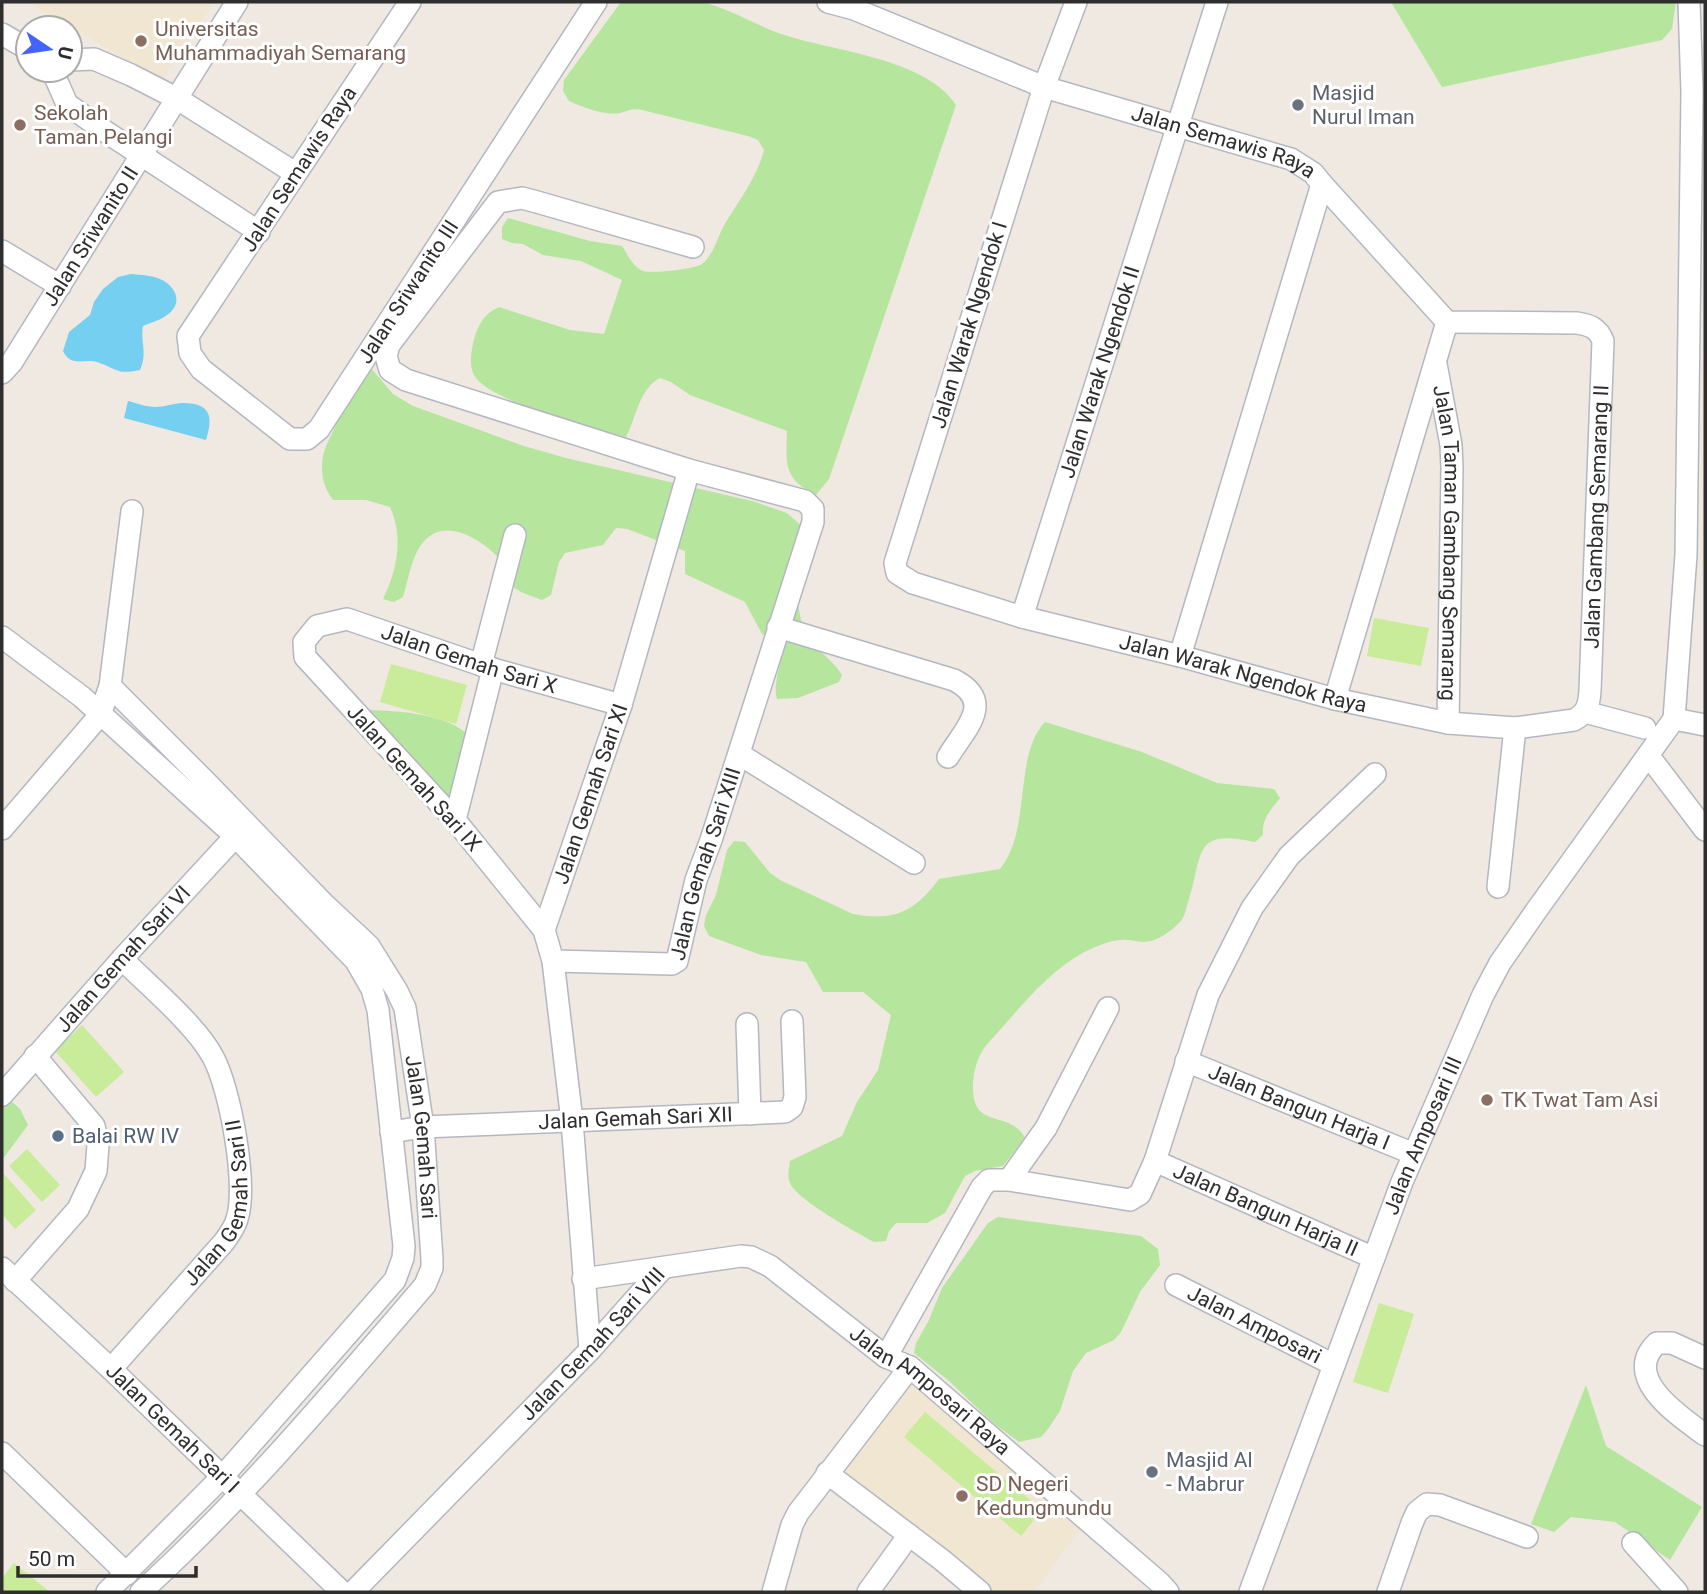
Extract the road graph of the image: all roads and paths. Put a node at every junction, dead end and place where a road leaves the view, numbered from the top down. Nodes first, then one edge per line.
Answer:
1 (237, 2) edge
2 (410, 2) edge
3 (596, 2) edge
4 (828, 2) edge
5 (1076, 2) edge
6 (1217, 2) edge
7 (1689, 2) edge
8 (849, 5) edge
9 (84, 59) edge
10 (58, 84) edge
11 (1044, 87) junction
12 (176, 98) junction
13 (1179, 127) junction
14 (141, 154) junction
15 (1698, 162) edge
16 (295, 173) junction
17 (1322, 184) junction
18 (260, 232) junction
19 (693, 247) dead end
20 (2, 251) edge
21 (60, 286) junction
22 (1447, 322) junction
23 (188, 336) joint
24 (1435, 362) junction
25 (2, 373) edge
26 (690, 470) junction
27 (132, 511) dead end
28 (515, 535) dead end
29 (1696, 558) edge
30 (895, 562) joint
31 (1022, 617) junction
32 (317, 626) joint
33 (778, 627) junction
34 (2, 637) edge
35 (1180, 656) junction
36 (487, 667) junction
37 (110, 686) junction
38 (1335, 699) junction
39 (1588, 702) junction
40 (621, 705) junction
41 (100, 715) junction
42 (1674, 719) junction
43 (1448, 723) junction
44 (1705, 725) edge
45 (1645, 727) dead end
46 (1515, 728) junction
47 (739, 754) junction
48 (1648, 755) junction
49 (947, 757) dead end
50 (1375, 774) dead end
51 (455, 820) junction
52 (2, 830) edge
53 (1705, 830) edge
54 (241, 831) junction
55 (914, 863) dead end
56 (1499, 887) dead end
57 (544, 929) junction
58 (347, 937) junction
59 (122, 959) junction
60 (553, 961) junction
61 (1108, 1008) dead end
62 (792, 1021) dead end
63 (747, 1024) dead end
64 (35, 1056) junction
65 (1186, 1061) junction
66 (2, 1095) edge
67 (750, 1114) junction
68 (572, 1121) junction
69 (423, 1127) junction
70 (391, 1132) junction
71 (1414, 1154) junction
72 (1155, 1161) junction
73 (1009, 1180) junction
74 (1374, 1258) junction
75 (663, 1268) junction
76 (8, 1274) edge
77 (583, 1279) junction
78 (1176, 1285) dead end
79 (590, 1350) junction
80 (886, 1357) junction
81 (1705, 1358) edge
82 (1334, 1365) junction
83 (910, 1367) junction
84 (111, 1368) junction
85 (1705, 1435) edge
86 (2, 1453) edge
87 (827, 1473) junction
88 (223, 1476) junction
89 (241, 1494) junction
90 (909, 1535) junction
91 (1527, 1537) dead end
92 (1633, 1543) dead end
93 (127, 1574) junction
94 (107, 1592) edge
95 (141, 1592) edge
96 (342, 1592) edge
97 (353, 1592) edge
98 (774, 1592) edge
99 (868, 1592) edge
100 (980, 1592) edge
101 (1168, 1592) edge
102 (1250, 1592) edge
103 (1388, 1592) edge
104 (1677, 1592) edge

1 - 12 street, Jalan Sriwanito II
2 - 16 street, Jalan Semawis Raya
3 - 23 street, Jalan Sriwanito III
4 - 8 street, Jalan Semawis Raya
5 - 11 street, Jalan Warak Ngendok I
6 - 13 street, Jalan Warak Ngendok II
7 - 15 street
8 - 11 street, Jalan Semawis Raya
9 - 12 street
10 - 14 street
11 - 13 street, Jalan Semawis Raya
11 - 30 street, Jalan Warak Ngendok I
12 - 14 street, Jalan Sriwanito II
12 - 16 street
13 - 17 street, Jalan Semawis Raya
13 - 31 street, Jalan Warak Ngendok II
14 - 18 street
14 - 21 street, Jalan Sriwanito II
15 - 29 street
16 - 18 street, Jalan Semawis Raya
17 - 22 street
17 - 35 street, Jalan Semawis Raya
18 - 23 street, Jalan Semawis Raya
19 - 26 street
20 - 21 street
21 - 25 street, Jalan Sriwanito II
22 - 24 street, Jalan Taman Gambang Semarang
22 - 39 street, Jalan Gambang Semarang II
24 - 38 street, Jalan Taman Gambang Semarang
24 - 43 street, Jalan Taman Gambang Semarang
26 - 33 street, Jalan Gemah Sari XIII
26 - 40 street, Jalan Gemah Sari XI
27 - 37 street
28 - 36 street
29 - 42 street
30 - 31 street, Jalan Warak Ngendok Raya
31 - 35 street, Jalan Warak Ngendok Raya
32 - 36 street, Jalan Gemah Sari X
32 - 51 street, Jalan Gemah Sari IX
33 - 47 street, Jalan Gemah Sari XIII
33 - 49 street
34 - 41 street, Jalan Gemah Sari
35 - 38 street, Jalan Warak Ngendok Raya
36 - 40 street, Jalan Gemah Sari X
36 - 51 street
37 - 41 street
37 - 54 street, Jalan Gemah Sari
38 - 43 street, Jalan Warak Ngendok Raya
39 - 45 street
39 - 46 street, Jalan Warak Ngendok Raya
40 - 57 street, Jalan Gemah Sari XI
41 - 52 street
41 - 54 street, Jalan Gemah Sari
42 - 44 street
42 - 48 street, Jalan Amposari III
43 - 46 street, Jalan Warak Ngendok Raya
46 - 56 street
47 - 55 street
47 - 60 street, Jalan Gemah Sari XIII
48 - 53 street
48 - 71 street, Jalan Amposari III
50 - 65 street
51 - 57 street, Jalan Gemah Sari IX
54 - 58 street, Jalan Gemah Sari
54 - 59 street, Jalan Gemah Sari VI
57 - 60 street
58 - 69 street, Jalan Gemah Sari
58 - 70 street, Jalan Gemah Sari
59 - 64 street, Jalan Gemah Sari VI
59 - 84 street, Jalan Gemah Sari II
60 - 68 street
61 - 73 street
62 - 67 street, Jalan Gemah Sari XII
63 - 67 street
64 - 66 street, Jalan Gemah Sari VI
64 - 76 street
65 - 71 street, Jalan Bangun Harja I
65 - 72 street
67 - 68 street, Jalan Gemah Sari XII
68 - 69 street, Jalan Gemah Sari XII
68 - 77 street
69 - 70 street, Jalan Gemah Sari XII
69 - 89 street, Jalan Gemah Sari
70 - 88 street, Jalan Gemah Sari
71 - 74 street, Jalan Amposari III
72 - 73 street
72 - 74 street, Jalan Bangun Harja II
73 - 80 street
74 - 82 street, Jalan Amposari III
75 - 77 street, Jalan Gemah Sari VIII
75 - 79 street, Jalan Gemah Sari VIII
75 - 80 street, Jalan Amposari Raya
76 - 84 street, Jalan Gemah Sari I
77 - 79 street
78 - 82 street, Jalan Amposari
79 - 97 street, Jalan Gemah Sari VIII
80 - 83 street, Jalan Amposari Raya
81 - 85 street
82 - 102 street, Jalan Amposari III
83 - 87 street
83 - 101 street, Jalan Amposari Raya
84 - 88 street, Jalan Gemah Sari I
86 - 93 street
87 - 90 street
87 - 98 street
88 - 89 street, Jalan Gemah Sari I
88 - 93 street, Jalan Gemah Sari
89 - 95 street, Jalan Gemah Sari
89 - 96 street, Jalan Gemah Sari I
90 - 99 street
90 - 100 street
91 - 103 street
92 - 104 street
93 - 94 street, Jalan Gemah Sari

